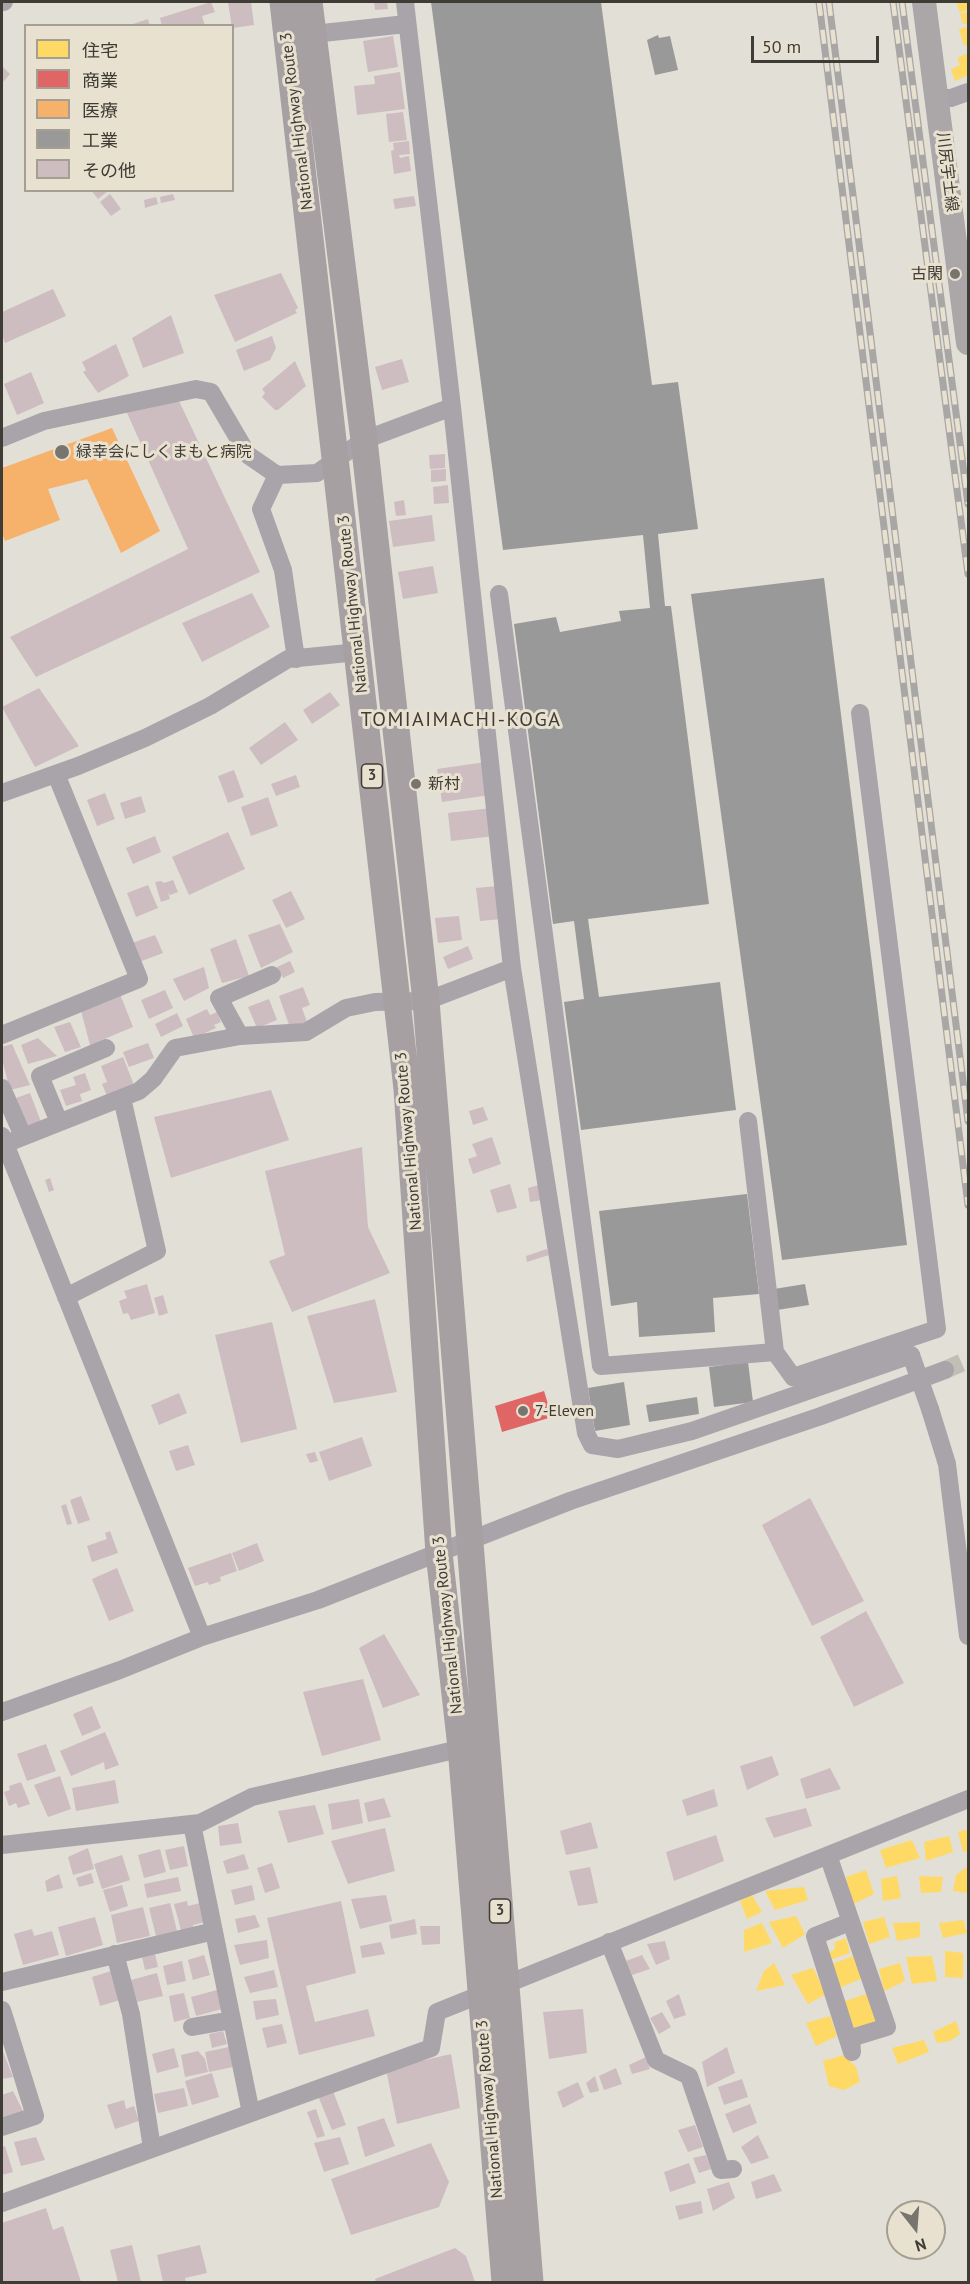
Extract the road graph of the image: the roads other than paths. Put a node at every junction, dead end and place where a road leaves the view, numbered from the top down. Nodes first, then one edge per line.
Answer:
1 (283, 2) edge
2 (309, 2) edge
3 (405, 2) edge
4 (924, 2) edge
5 (406, 24) junction
6 (300, 36) junction
7 (969, 92) edge
8 (938, 98) junction
9 (963, 250) edge
10 (969, 343) edge
11 (452, 407) junction
12 (2, 438) edge
13 (364, 440) junction
14 (336, 458) junction
15 (278, 476) junction
16 (499, 594) dead end
17 (358, 652) junction
18 (296, 659) junction
19 (861, 713) dead end
20 (56, 774) junction
21 (2, 793) edge
22 (512, 968) junction
23 (272, 975) dead end
24 (426, 1001) junction
25 (397, 1004) junction
26 (2, 1035) edge
27 (240, 1036) junction
28 (106, 1048) dead end
29 (2, 1088) edge
30 (122, 1098) junction
31 (748, 1120) dead end
32 (59, 1122) junction
33 (23, 1137) junction
34 (3, 1140) edge
35 (579, 1201) junction
36 (550, 1205) junction
37 (66, 1297) junction
38 (775, 1352) junction
39 (945, 1370) tunnel mouth
40 (470, 1540) junction
41 (439, 1553) junction
42 (969, 1636) edge
43 (202, 1637) junction
44 (2, 1712) edge
45 (474, 1746) junction
46 (969, 1799) edge
47 (192, 1824) junction
48 (2, 1845) edge
49 (828, 1855) junction
50 (850, 1922) junction
51 (214, 1931) junction
52 (609, 1942) junction
53 (115, 1954) junction
54 (2, 1982) edge
55 (506, 1983) junction
56 (481, 1994) junction
57 (2, 2010) edge
58 (232, 2020) junction
59 (192, 2027) dead end
60 (5, 2033) edge
61 (251, 2112) junction
62 (2, 2127) edge
63 (152, 2148) junction
64 (733, 2169) dead end
65 (2, 2202) edge
66 (505, 2283) edge
67 (530, 2283) edge

1 - 6 highway, National Highway Route 3 / 3
2 - 6 highway, National Highway Route 3 / 3
3 - 5 street
4 - 8 main road, 川尻宇土線
5 - 6 street
5 - 11 street
6 - 13 highway, National Highway Route 3 / 3
6 - 14 highway, National Highway Route 3 / 3
7 - 8 street
8 - 9 main road, 川尻宇土線
9 - 10 main road, 川尻宇土線
11 - 13 street
11 - 22 street
12 - 15 street
13 - 14 street
13 - 24 highway, National Highway Route 3 / 3
14 - 15 street
14 - 17 highway, National Highway Route 3 / 3
15 - 18 street
16 - 35 street
17 - 18 street
17 - 25 highway, National Highway Route 3 / 3
18 - 20 street
19 - 38 street
20 - 21 street
20 - 26 street
22 - 24 street
22 - 36 street
23 - 27 street
24 - 25 street
24 - 40 highway, National Highway Route 3 / 3
25 - 27 street
25 - 41 highway, National Highway Route 3 / 3
27 - 30 street
28 - 32 street
29 - 33 street
30 - 32 street
30 - 37 street
31 - 38 street
32 - 33 street
33 - 34 street
34 - 37 street
35 - 36 street
35 - 38 street
36 - 42 street, bridge
37 - 43 street
39 - 40 street
40 - 41 street
40 - 45 highway, National Highway Route 3 / 3
41 - 43 street
41 - 45 highway, National Highway Route 3 / 3
43 - 44 street
45 - 47 street
45 - 55 highway, National Highway Route 3 / 3
45 - 56 highway, National Highway Route 3 / 3
46 - 49 street
47 - 48 street
47 - 51 street
49 - 50 street
49 - 52 street
50 - 50 street
51 - 53 street
51 - 58 street
52 - 55 street
52 - 64 street
53 - 54 street
53 - 63 street
55 - 56 street
55 - 67 highway, National Highway Route 3 / 3
56 - 61 street
56 - 66 highway, National Highway Route 3 / 3
57 - 60 street
58 - 59 street
58 - 61 street
60 - 62 street
61 - 63 street
63 - 65 street

